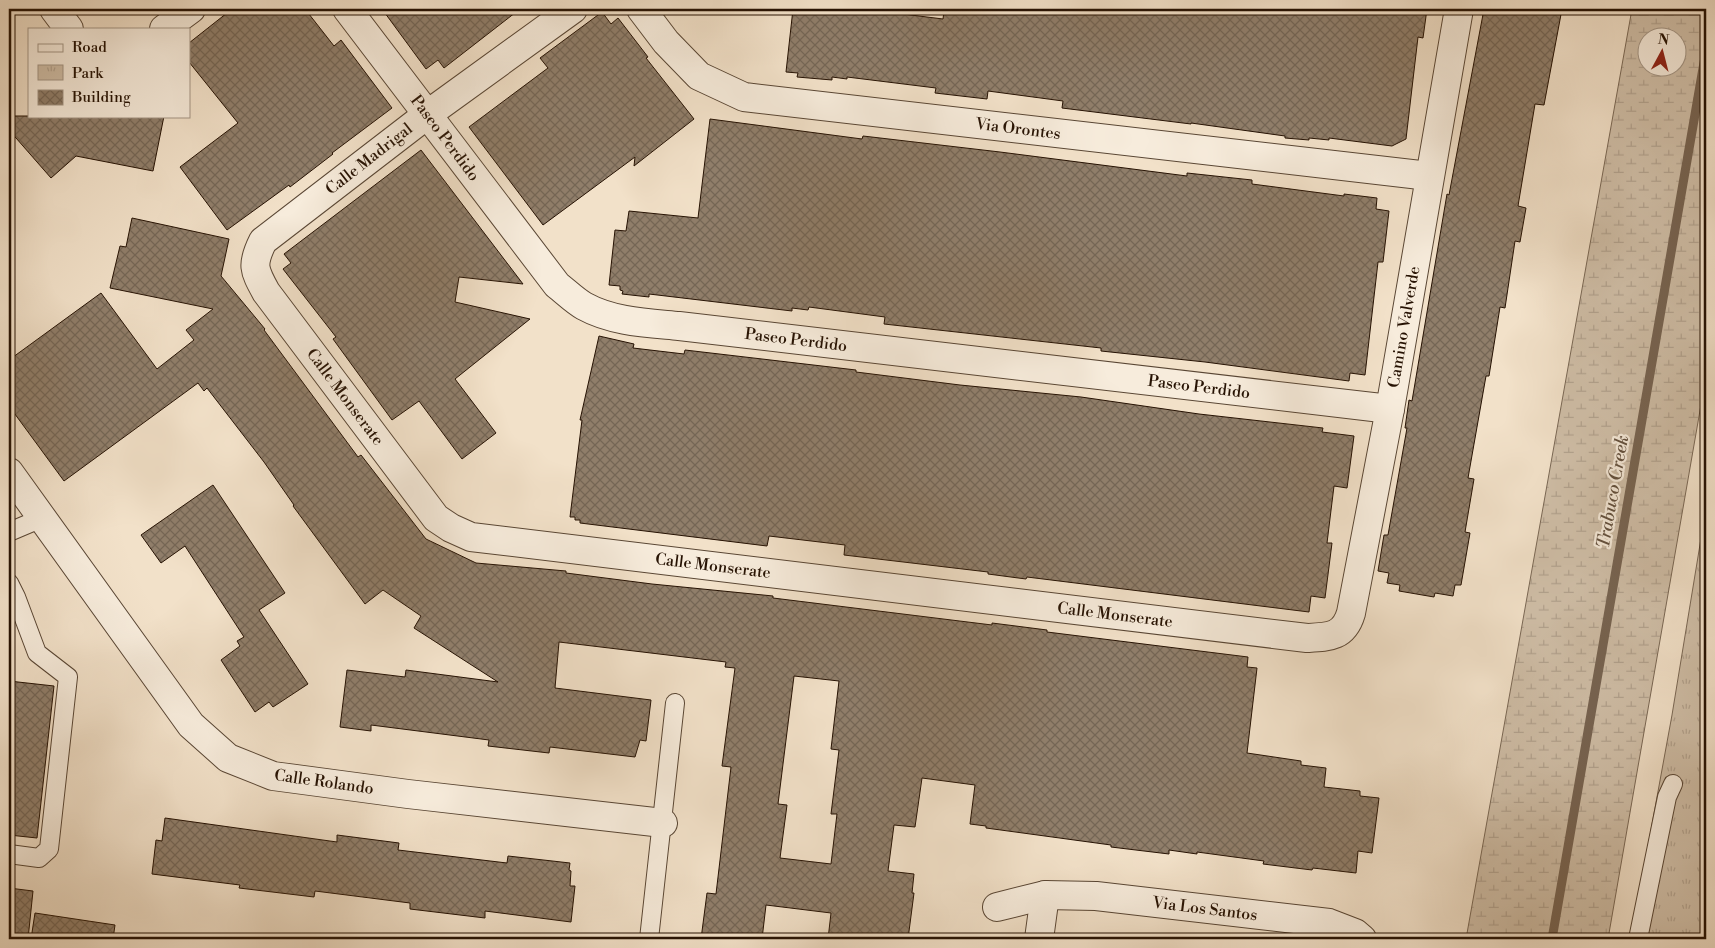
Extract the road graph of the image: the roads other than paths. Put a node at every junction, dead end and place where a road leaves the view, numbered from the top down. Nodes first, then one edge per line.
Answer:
1 (54, 9) edge
2 (191, 9) edge
3 (347, 9) edge
4 (573, 9) edge
5 (641, 9) edge
6 (1460, 9) edge
7 (68, 28) edge
8 (165, 28) edge
9 (428, 114) junction
10 (1429, 176) junction
11 (263, 241) joint
12 (1390, 409) junction
13 (9, 472) edge
14 (42, 518) junction
15 (9, 532) edge
16 (9, 583) edge
17 (1330, 637) joint
18 (675, 703) dead end
19 (1673, 784) dead end
20 (662, 823) junction
21 (9, 854) edge
22 (1045, 895) junction
23 (997, 907) dead end
24 (649, 939) edge
25 (1039, 939) edge
26 (1362, 939) edge
27 (1638, 939) edge

1 - 7 street
2 - 8 street
3 - 9 street, Paseo Perdido
4 - 9 street, Calle Madrigal
5 - 10 street, Via Orontes
6 - 10 street, Camino Valverde
9 - 11 street, Calle Madrigal
9 - 12 street, Paseo Perdido
10 - 12 street, Camino Valverde
11 - 17 street, Calle Monserate
12 - 17 street, Camino Valverde
13 - 14 street, Calle Rolando
14 - 15 lane
14 - 20 street, Calle Rolando
16 - 21 lane
18 - 20 lane
19 - 27 lane
20 - 24 lane
22 - 23 street, Via Los Santos
22 - 25 street
22 - 26 street, Via Los Santos

